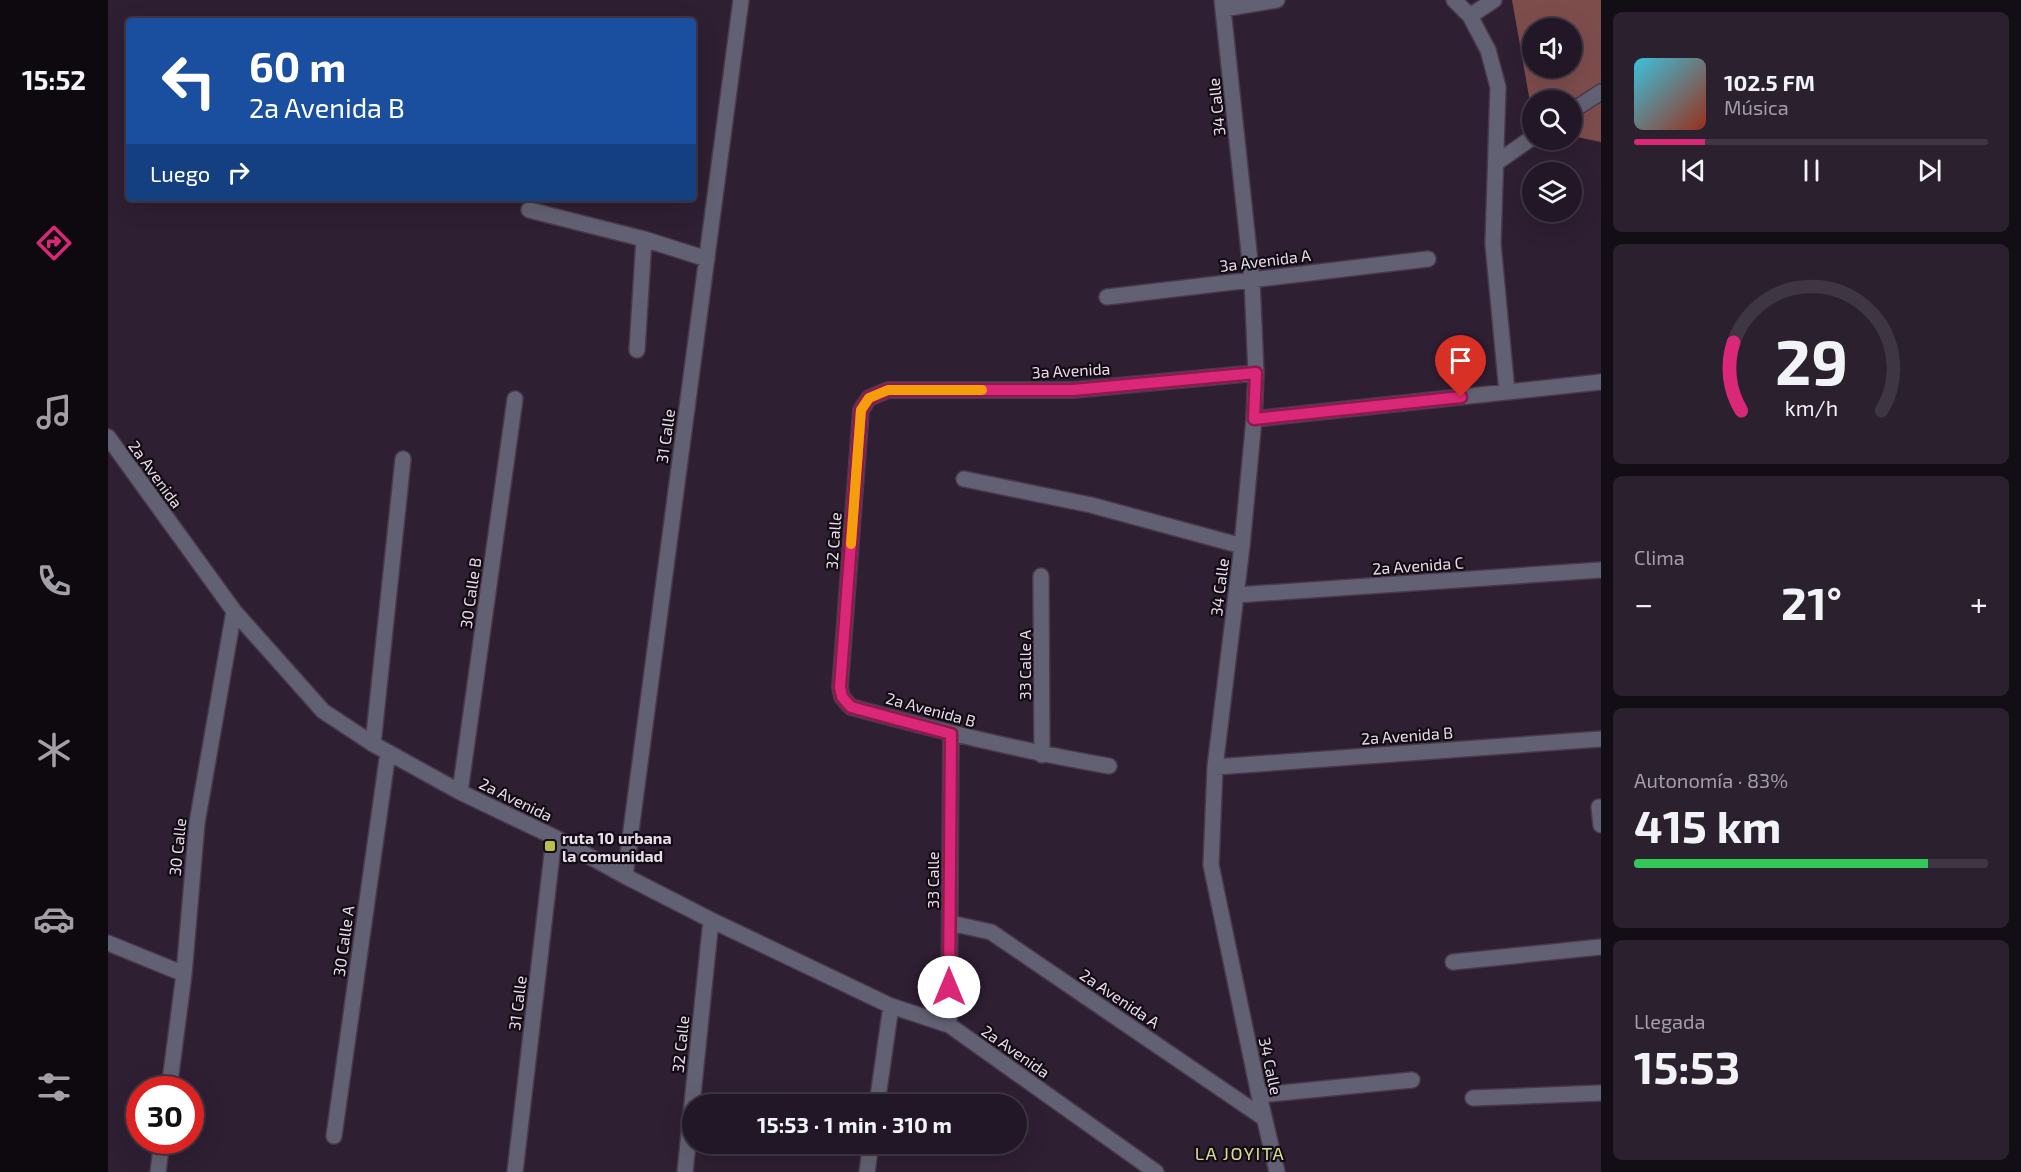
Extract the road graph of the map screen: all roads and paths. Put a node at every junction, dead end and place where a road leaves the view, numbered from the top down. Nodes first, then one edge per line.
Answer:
1 (741, 0) edge
2 (1277, 0) edge
3 (1454, 0) edge
4 (1494, 0) edge
5 (1223, 4) edge
6 (1470, 16) junction
7 (1601, 92) edge
8 (1582, 104) edge
9 (1522, 145) edge
10 (1496, 163) junction
11 (529, 210) dead end
12 (644, 239) junction
13 (707, 259) junction
14 (1428, 259) dead end
15 (1252, 280) junction
16 (1107, 297) dead end
17 (637, 351) dead end
18 (1256, 373) junction
19 (1601, 382) edge
20 (888, 390) joint
21 (1507, 392) junction
22 (515, 399) dead end
23 (1254, 419) junction
24 (108, 437) edge
25 (402, 459) dead end
26 (964, 479) dead end
27 (1242, 546) junction
28 (1601, 570) edge
29 (1041, 576) dead end
30 (1237, 595) junction
31 (234, 611) junction
32 (851, 707) joint
33 (951, 734) junction
34 (1601, 739) edge
35 (373, 744) junction
36 (388, 752) junction
37 (1042, 754) junction
38 (1109, 766) dead end
39 (1215, 767) junction
40 (460, 792) junction
41 (1599, 807) dead end
42 (1601, 825) edge
43 (554, 837) junction
44 (625, 876) junction
45 (711, 921) junction
46 (950, 923) junction
47 (108, 943) edge
48 (1601, 947) edge
49 (1453, 962) dead end
50 (184, 974) junction
51 (891, 1006) junction
52 (949, 1025) junction
53 (171, 1076) edge
54 (1412, 1080) dead end
55 (1601, 1093) edge
56 (878, 1094) edge
57 (1258, 1095) junction
58 (1473, 1098) dead end
59 (1264, 1118) junction
60 (333, 1136) dead end
61 (160, 1154) edge
62 (870, 1154) edge
63 (158, 1172) edge
64 (515, 1172) edge
65 (686, 1172) edge
66 (867, 1172) edge
67 (1156, 1172) edge
68 (1277, 1172) edge

1 - 13 street, 31 Calle
2 - 5 street
3 - 6 street
4 - 6 street
5 - 15 street, 34 Calle
6 - 10 street
7 - 8 street
9 - 10 street
10 - 21 street
11 - 12 street
12 - 13 street
12 - 17 street
13 - 44 street, 31 Calle
14 - 15 street, 3a Avenida A
15 - 16 street, 3a Avenida A
15 - 18 street, 34 Calle
18 - 20 street, 3a Avenida
18 - 23 street, 34 Calle
19 - 21 street
20 - 32 street, 32 Calle
21 - 23 street
22 - 40 street, 30 Calle B
23 - 27 street, 34 Calle
24 - 31 street, 2a Avenida
25 - 35 street
26 - 27 street
27 - 30 street, 34 Calle
28 - 30 street, 2a Avenida C
29 - 37 street, 33 Calle A
30 - 39 street, 34 Calle
31 - 35 street, 2a Avenida
31 - 50 street, 30 Calle
32 - 33 street, 2a Avenida B
33 - 37 street, 2a Avenida B
33 - 46 street, 33 Calle
34 - 39 street, 2a Avenida B
35 - 36 street, 2a Avenida
36 - 40 street, 2a Avenida
36 - 60 street, 30 Calle A
37 - 38 street, 2a Avenida B
39 - 57 street, 34 Calle
40 - 43 street, 2a Avenida
41 - 42 street
43 - 44 street, 2a Avenida
43 - 64 street, 31 Calle
44 - 45 street, 2a Avenida
45 - 51 street, 2a Avenida
45 - 65 street, 32 Calle
46 - 52 street, 33 Calle
46 - 59 street, 2a Avenida A
47 - 50 street
48 - 49 street
50 - 53 street, 30 Calle
51 - 52 street, 2a Avenida
51 - 56 street
52 - 67 street, 2a Avenida
54 - 57 street
55 - 58 street
57 - 59 street, 34 Calle
59 - 68 street, 34 Calle
61 - 63 street
62 - 66 street

